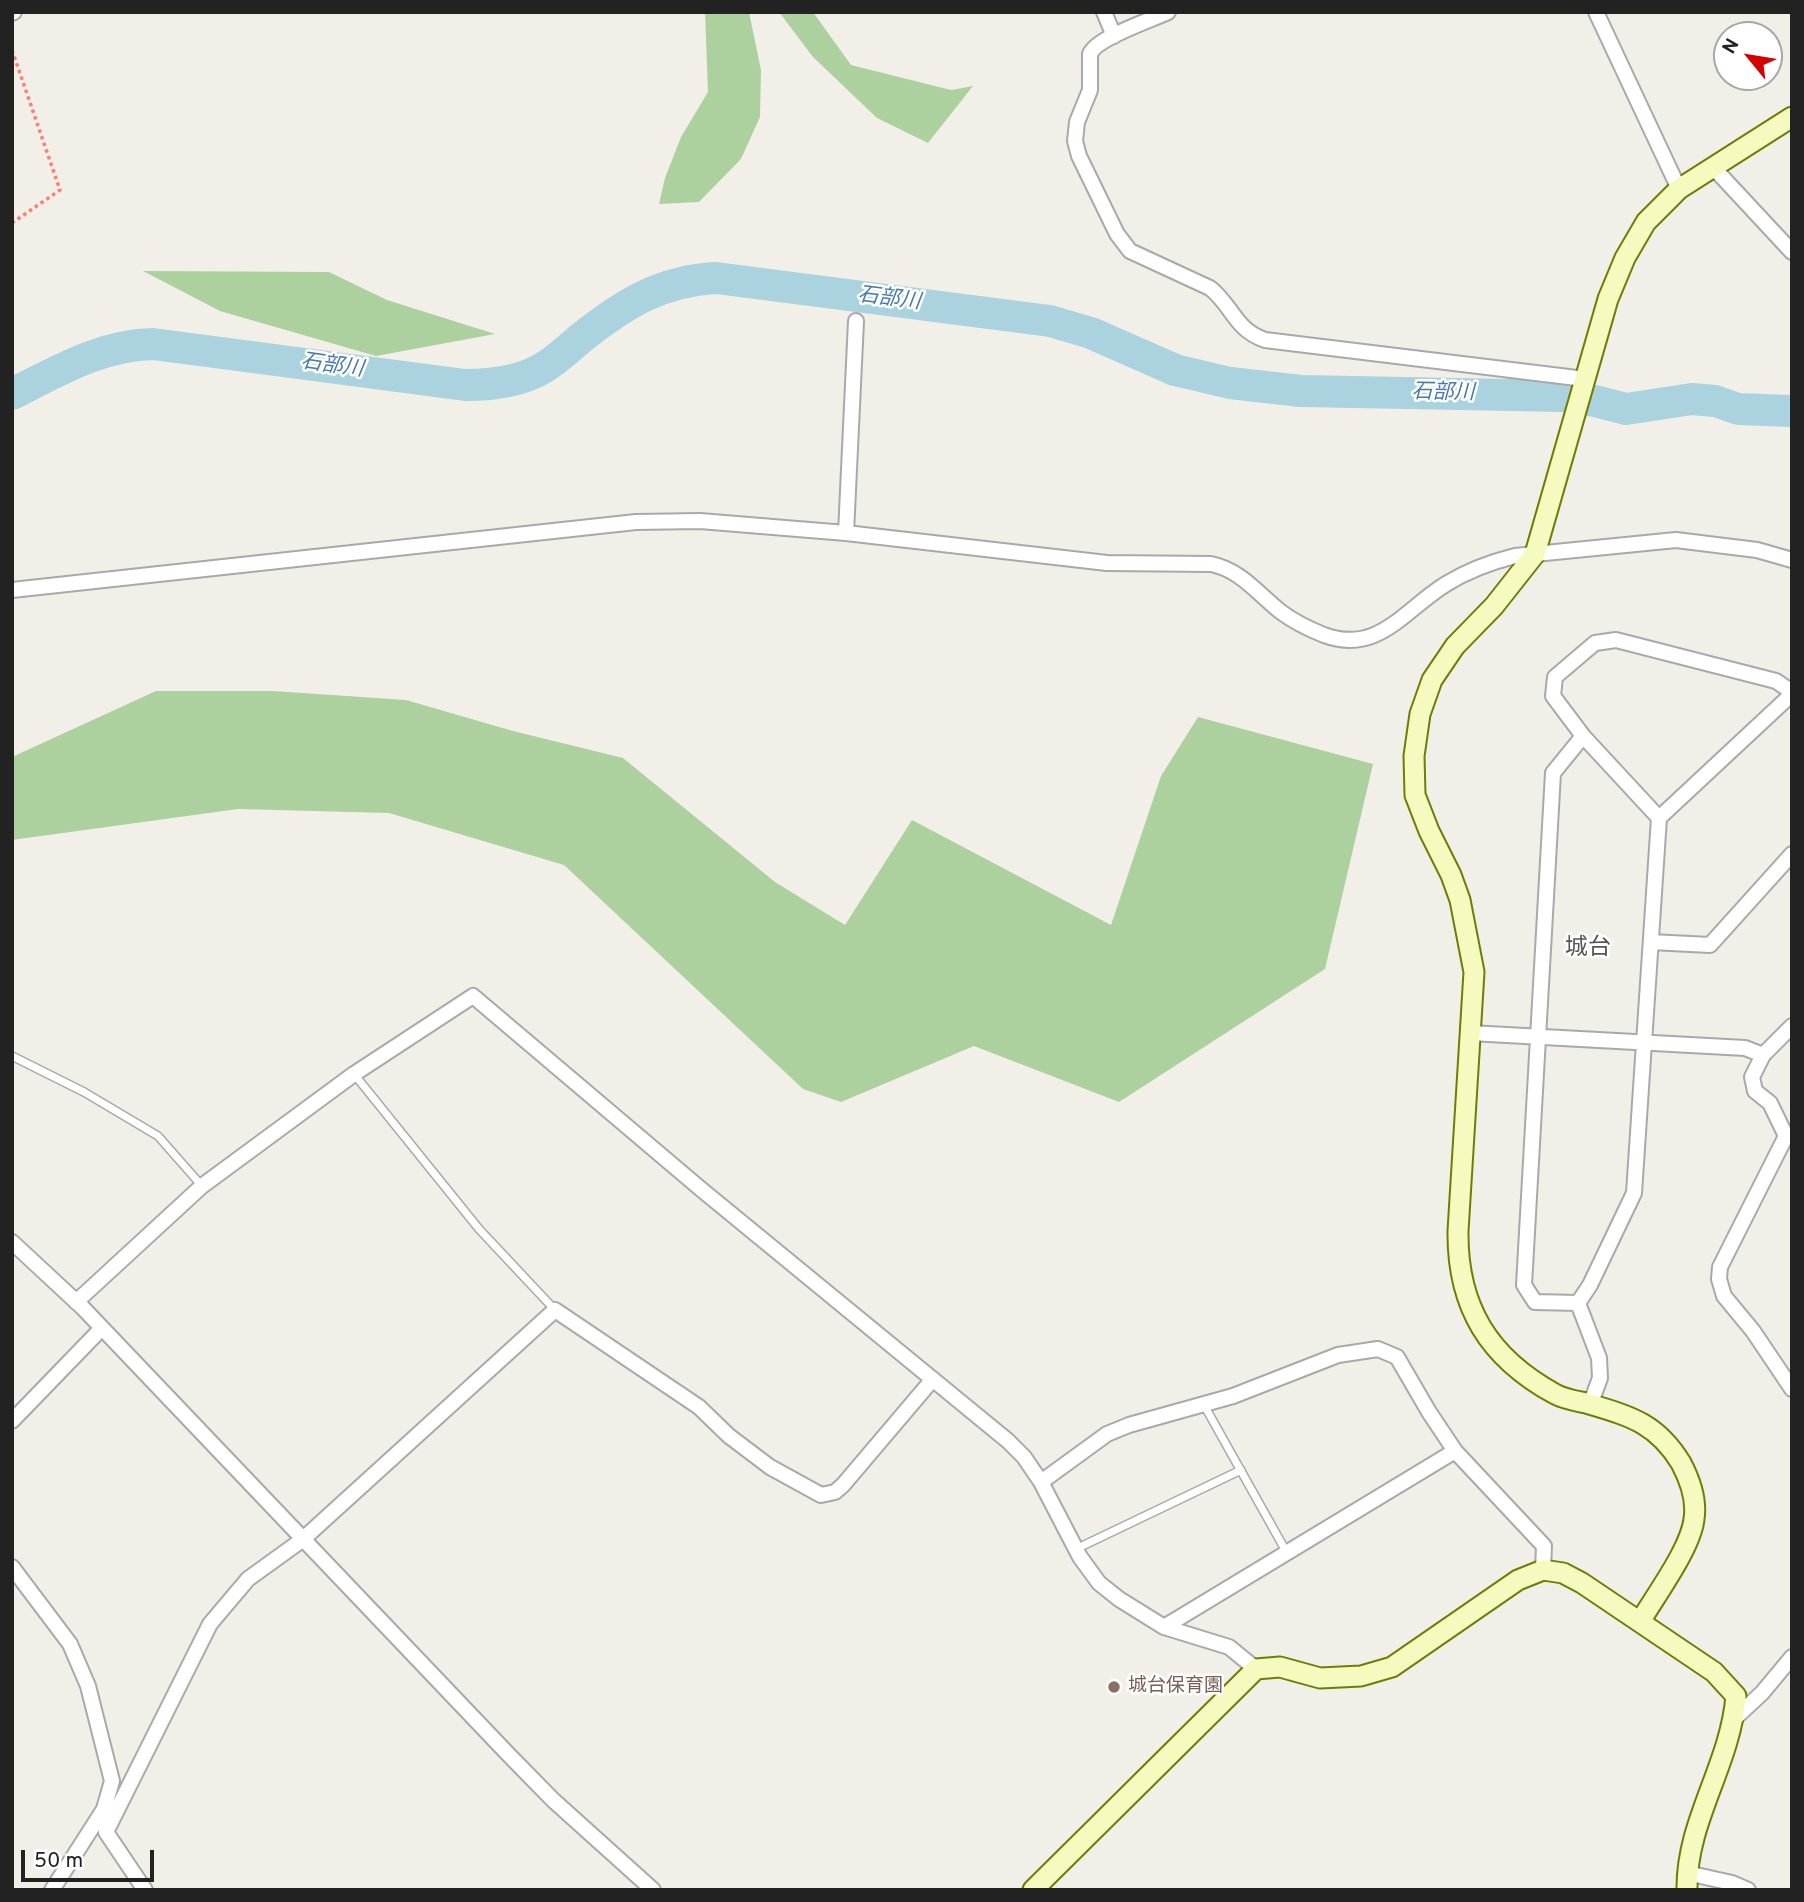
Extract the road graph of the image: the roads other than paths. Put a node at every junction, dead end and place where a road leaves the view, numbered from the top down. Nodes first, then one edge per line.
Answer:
1 (1104, 12) edge
2 (1168, 12) edge
3 (1596, 12) edge
4 (1114, 36) junction
5 (1792, 117) edge
6 (1712, 166) junction
7 (1679, 189) junction
8 (1792, 251) edge
9 (856, 321) dead end
10 (1585, 379) junction
11 (846, 533) junction
12 (1535, 554) junction
13 (1792, 560) edge
14 (12, 590) edge
15 (1792, 693) edge
16 (1583, 736) junction
17 (1659, 818) junction
18 (1792, 854) edge
19 (1651, 942) junction
20 (1792, 1026) edge
21 (1471, 1033) junction
22 (1538, 1036) junction
23 (1644, 1044) junction
24 (1763, 1055) junction
25 (12, 1056) edge
26 (355, 1074) junction
27 (202, 1186) junction
28 (12, 1242) edge
29 (76, 1301) junction
30 (1578, 1303) junction
31 (555, 1310) junction
32 (102, 1328) junction
33 (933, 1379) junction
34 (1792, 1389) edge
35 (1204, 1404) junction
36 (1590, 1405) junction
37 (12, 1421) edge
38 (1455, 1451) junction
39 (1241, 1470) junction
40 (1041, 1482) junction
41 (302, 1540) junction
42 (1076, 1549) junction
43 (1287, 1553) junction
44 (12, 1567) edge
45 (1543, 1570) junction
46 (1640, 1622) junction
47 (1164, 1628) junction
48 (1792, 1657) edge
49 (1256, 1669) junction
50 (1734, 1719) junction
51 (104, 1809) junction
52 (106, 1832) junction
53 (1687, 1881) edge
54 (52, 1890) edge
55 (145, 1890) edge
56 (653, 1890) edge
57 (1033, 1890) edge
58 (1748, 1890) edge

1 - 4 street
2 - 4 street
3 - 7 street
4 - 10 street
5 - 6 street
6 - 7 street
6 - 8 street
7 - 10 street
9 - 11 street
10 - 12 street
11 - 12 street
11 - 14 street
12 - 13 street
12 - 21 street
15 - 16 street
15 - 17 street
16 - 17 street
16 - 22 street
17 - 19 street
18 - 19 street
19 - 23 street
20 - 24 street
21 - 22 street
21 - 36 street
22 - 23 street
22 - 30 street
23 - 24 street
23 - 30 street
24 - 34 street
25 - 27 lane
26 - 27 street
26 - 31 lane
26 - 33 street
27 - 29 street
28 - 29 street
29 - 32 street
30 - 36 street
31 - 33 street
31 - 41 street
32 - 37 street
32 - 41 street
33 - 40 street
35 - 38 street
35 - 39 lane
35 - 40 street
36 - 46 street
38 - 43 street
38 - 45 street
39 - 42 lane
39 - 43 lane
40 - 42 street
41 - 52 street
41 - 56 street
42 - 47 street
43 - 47 street
44 - 51 street
45 - 46 street
45 - 49 street
46 - 50 street
47 - 49 street
48 - 50 street
49 - 57 street
50 - 53 street
51 - 52 street
51 - 54 street
52 - 55 street
53 - 58 street

